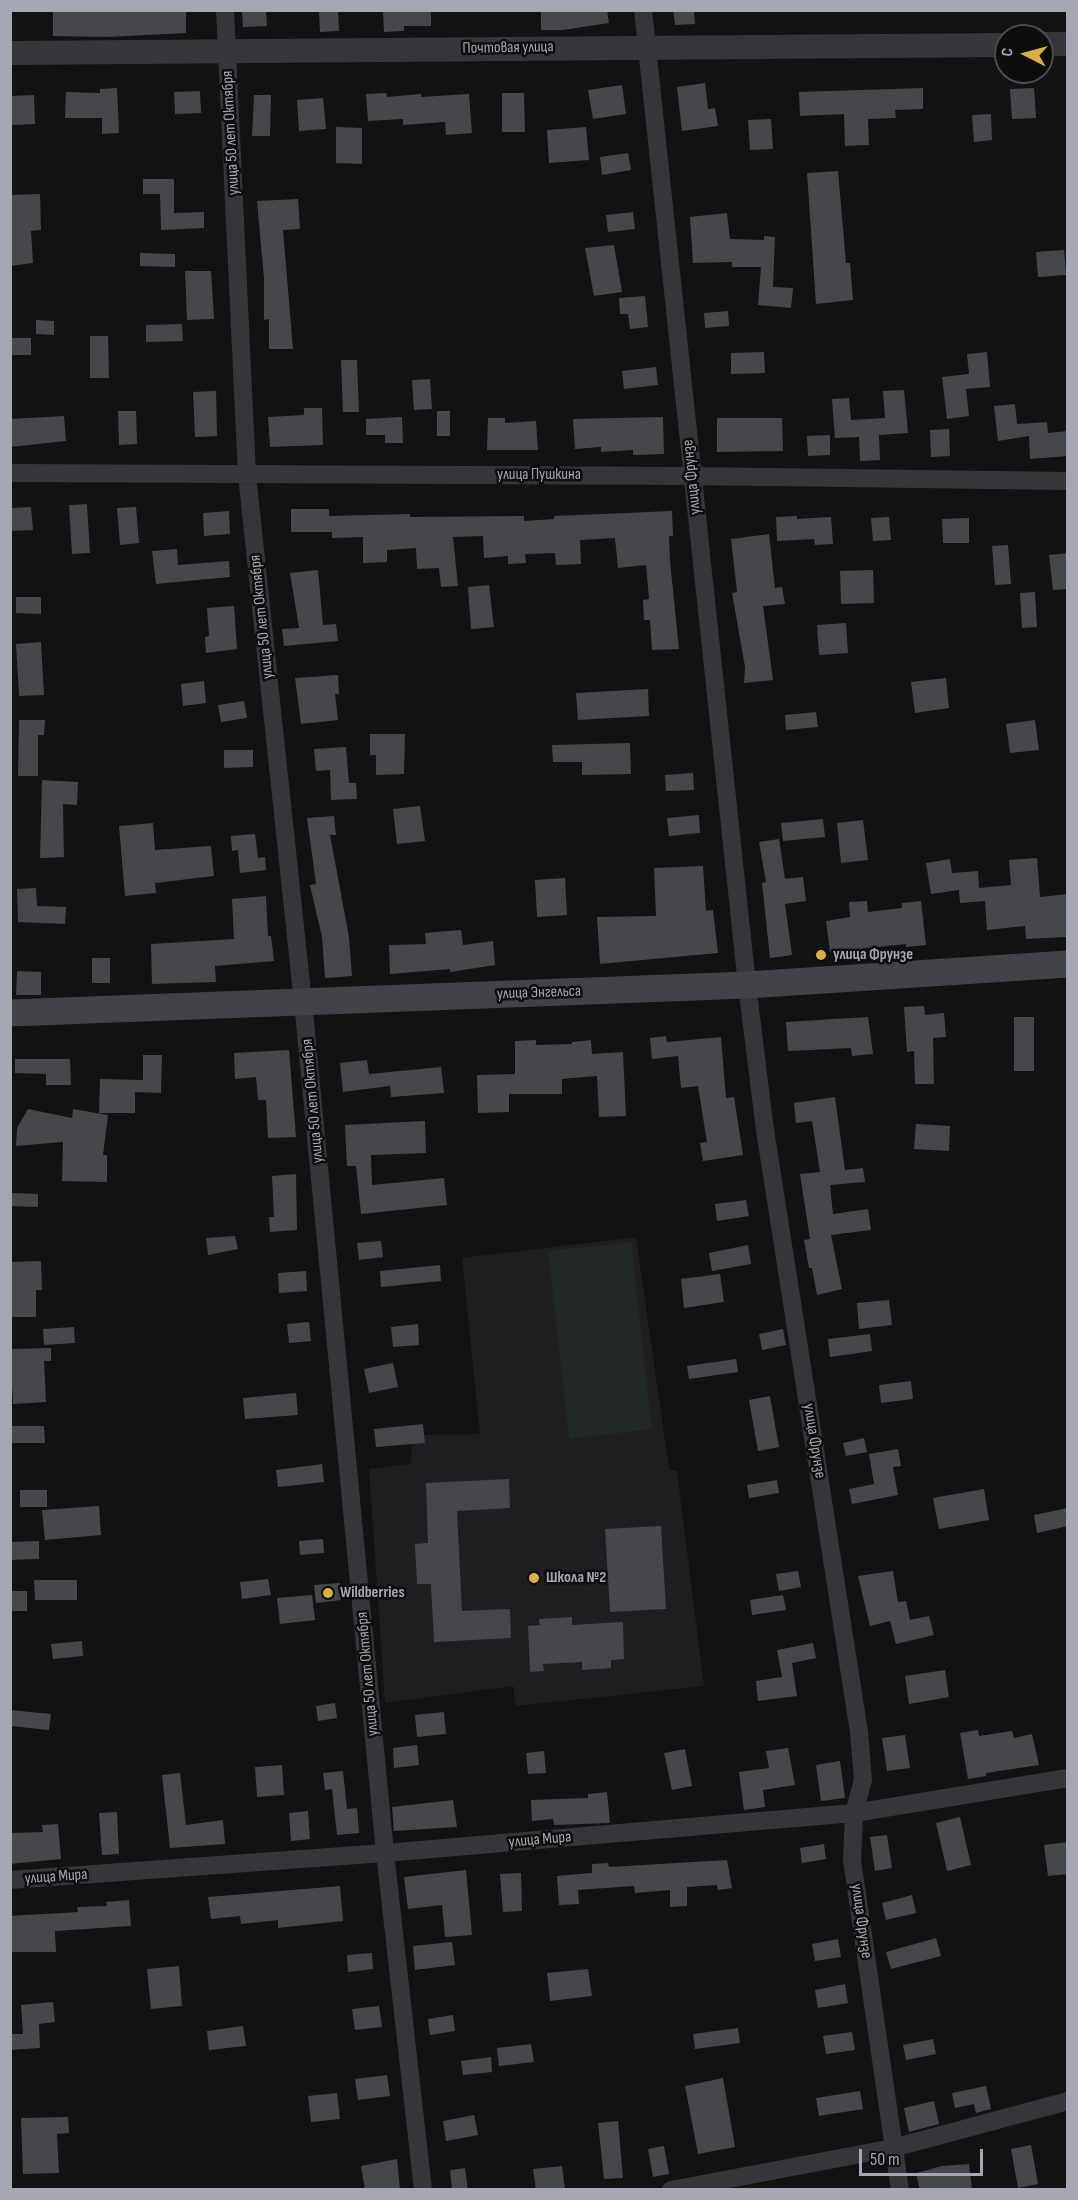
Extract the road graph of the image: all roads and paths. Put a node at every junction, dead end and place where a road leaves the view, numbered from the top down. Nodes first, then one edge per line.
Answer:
1 (225, 10) edge
2 (643, 10) edge
3 (994, 45) edge
4 (646, 46) junction
5 (227, 52) junction
6 (10, 53) edge
7 (10, 473) edge
8 (247, 475) junction
9 (692, 476) junction
10 (1068, 481) edge
11 (1068, 964) edge
12 (747, 985) junction
13 (303, 1002) junction
14 (10, 1013) edge
15 (1068, 1778) edge
16 (854, 1813) junction
17 (385, 1853) junction
18 (10, 1880) edge
19 (1068, 2101) edge
20 (893, 2148) junction
21 (423, 2190) edge
22 (671, 2190) edge
23 (900, 2190) edge

1 - 5 street, улица 50 лет Октября
2 - 4 street, улица Фрунзе
3 - 4 street, Почтовая улица
4 - 5 street, Почтовая улица
4 - 9 street, улица Фрунзе
5 - 6 street, Почтовая улица
5 - 8 street, улица 50 лет Октября
7 - 8 street, улица Пушкина
8 - 9 street, улица Пушкина
8 - 13 street, улица 50 лет Октября
9 - 10 street, улица Пушкина
9 - 12 street, улица Фрунзе
11 - 12 main road, улица Энгельса
12 - 13 main road, улица Энгельса
12 - 16 street, улица Фрунзе
13 - 14 main road, улица Энгельса
13 - 17 street, улица 50 лет Октября
15 - 16 street, улица Мира
16 - 17 street, улица Мира
16 - 20 street, улица Фрунзе
17 - 18 street, улица Мира
17 - 21 street, улица 50 лет Октября
19 - 20 street
20 - 22 street
20 - 23 street, улица Фрунзе

